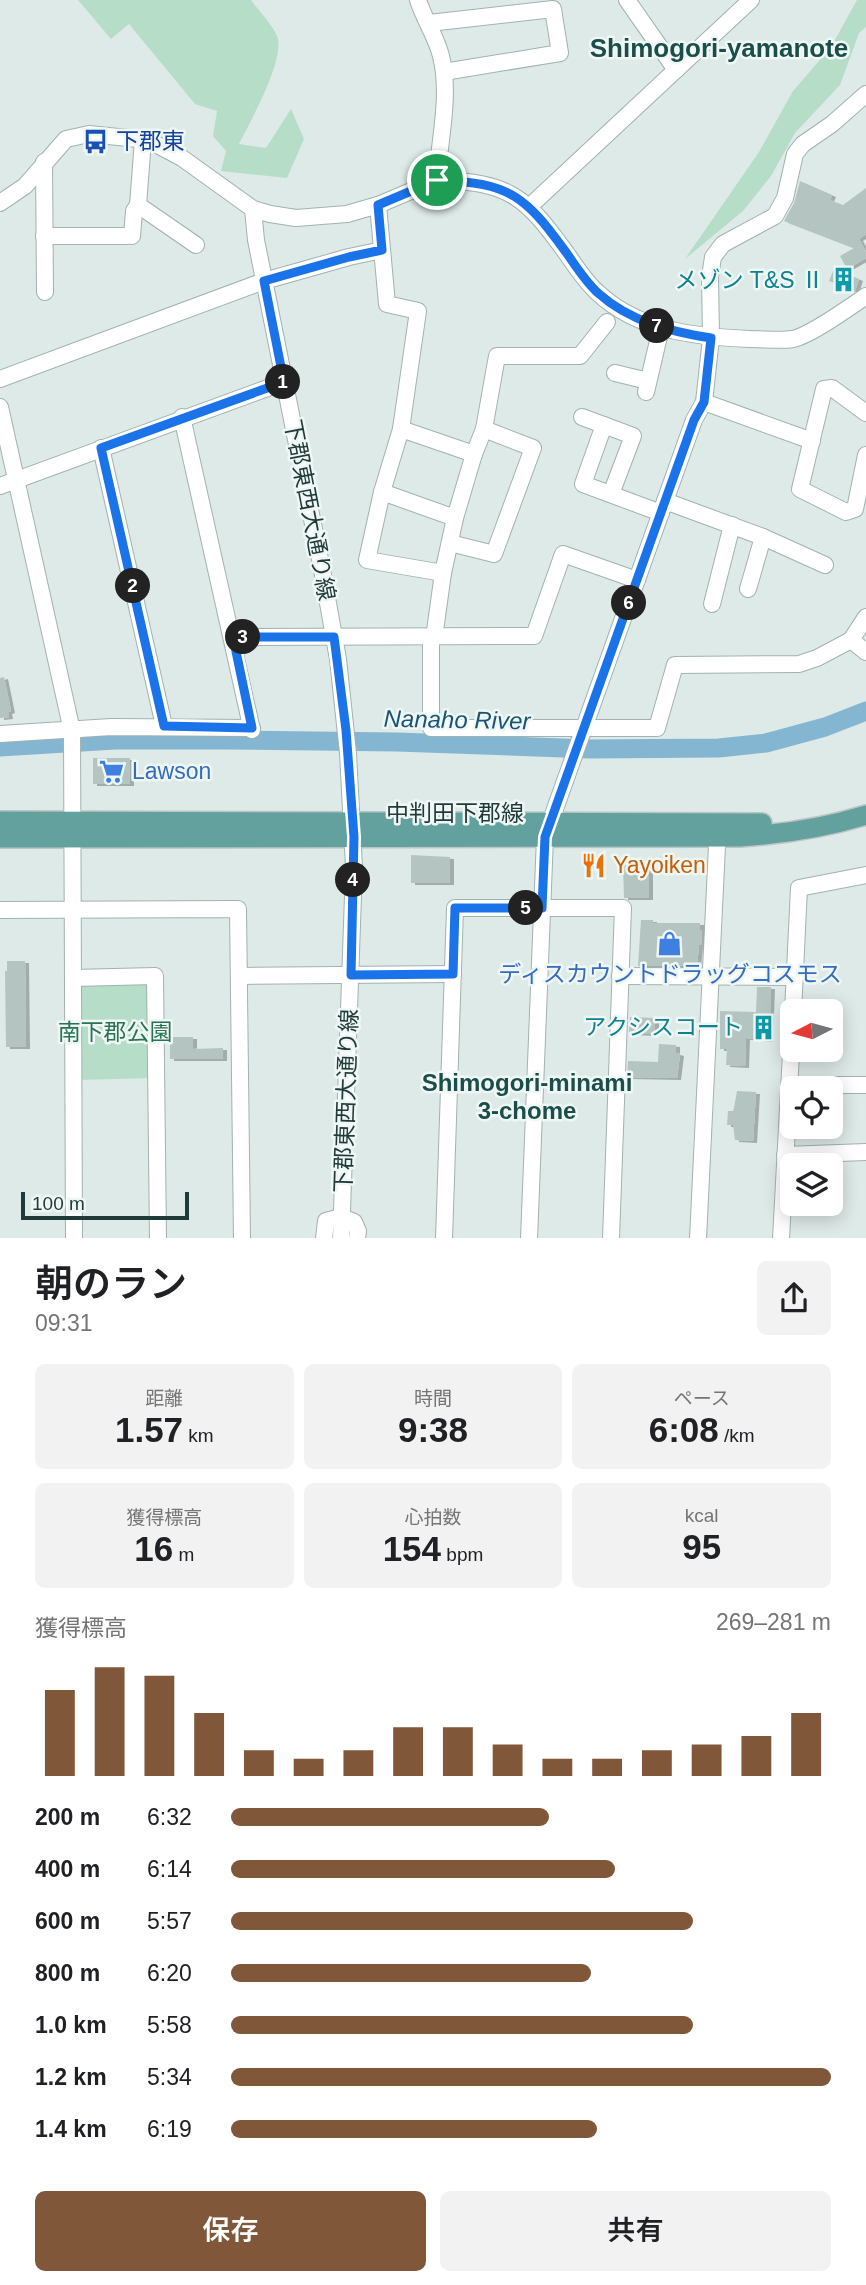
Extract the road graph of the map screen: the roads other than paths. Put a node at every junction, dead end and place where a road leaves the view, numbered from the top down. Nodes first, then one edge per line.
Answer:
1 (418, 0) edge
2 (627, 0) edge
3 (751, 0) edge
4 (429, 23) junction
5 (676, 70) junction
6 (444, 72) junction
7 (866, 94) edge
8 (144, 140) junction
9 (44, 162) junction
10 (437, 180) junction
11 (0, 203) edge
12 (138, 205) junction
13 (378, 205) junction
14 (530, 206) junction
15 (253, 209) junction
16 (44, 236) junction
17 (196, 245) dead end
18 (382, 250) junction
19 (264, 281) junction
20 (45, 292) dead end
21 (866, 296) edge
22 (607, 322) dead end
23 (661, 328) junction
24 (711, 338) junction
25 (615, 373) dead end
26 (0, 379) edge
27 (284, 382) junction
28 (704, 402) junction
29 (0, 407) edge
30 (866, 413) edge
31 (182, 417) junction
32 (582, 417) dead end
33 (604, 425) junction
34 (401, 429) junction
35 (484, 429) junction
36 (812, 441) junction
37 (101, 448) junction
38 (474, 454) junction
39 (866, 455) edge
40 (16, 480) junction
41 (0, 486) edge
42 (382, 492) junction
43 (611, 494) junction
44 (663, 507) junction
45 (455, 518) junction
46 (732, 525) junction
47 (763, 537) junction
48 (450, 543) junction
49 (825, 565) dead end
50 (443, 573) junction
51 (637, 580) junction
52 (748, 589) dead end
53 (712, 604) dead end
54 (866, 617) edge
55 (233, 637) junction
56 (334, 637) junction
57 (433, 638) junction
58 (851, 640) junction
59 (866, 652) edge
60 (164, 726) junction
61 (72, 730) junction
62 (582, 732) junction
63 (0, 734) edge
64 (866, 803) edge
65 (866, 815) edge
66 (0, 821) edge
67 (72, 829) junction
68 (353, 830) junction
69 (547, 830) junction
70 (718, 830) junction
71 (0, 838) edge
72 (866, 875) edge
73 (542, 908) junction
74 (72, 909) junction
75 (0, 910) edge
76 (453, 974) junction
77 (351, 975) junction
78 (239, 976) junction
79 (620, 976) junction
80 (711, 976) junction
81 (795, 977) junction
82 (73, 978) junction
83 (794, 999) edge
84 (843, 1085) edge
85 (866, 1085) edge
86 (866, 1152) edge
87 (839, 1153) edge
88 (782, 1216) edge
89 (341, 1217) junction
90 (74, 1238) edge
91 (158, 1238) edge
92 (242, 1238) edge
93 (324, 1238) edge
94 (341, 1238) edge
95 (357, 1238) edge
96 (444, 1238) edge
97 (529, 1238) edge
98 (611, 1238) edge
99 (698, 1238) edge
100 (781, 1238) edge

1 - 4 street
2 - 5 street
3 - 5 street
4 - 6 street
4 - 6 street
5 - 14 street
6 - 10 street
7 - 24 street
8 - 9 street
8 - 12 street
8 - 15 street
9 - 11 street
9 - 16 street
10 - 13 street
10 - 14 street
12 - 16 street
12 - 17 street
13 - 15 street
13 - 18 street
14 - 23 street
15 - 19 street, 下郡東西大通り線
16 - 20 street
18 - 19 street
18 - 34 street
19 - 26 street
19 - 27 street, 下郡東西大通り線
21 - 24 street
22 - 35 street
23 - 24 street
23 - 25 street
24 - 28 street
27 - 31 street
27 - 56 street, 下郡東西大通り線
28 - 36 street
28 - 44 street
29 - 40 street
30 - 36 street
31 - 37 street
31 - 55 street
32 - 33 street
33 - 43 street
33 - 43 street
34 - 38 street
34 - 42 street
35 - 38 street
35 - 48 street
36 - 39 street
37 - 40 street
37 - 60 street
38 - 45 street
40 - 41 street
40 - 61 street
42 - 45 street
42 - 50 street
43 - 44 street
44 - 46 street
44 - 51 street
45 - 48 street
46 - 47 street
46 - 53 street
47 - 49 street
47 - 52 street
48 - 50 street
50 - 57 street
51 - 57 street
51 - 62 street
54 - 58 street
55 - 56 street
55 - 60 street
56 - 57 street
56 - 68 street, 下郡東西大通り線
57 - 62 street
58 - 59 street
58 - 62 street
60 - 61 street
61 - 63 street
61 - 67 street
62 - 69 street
64 - 70 main road, 中判田下郡線
65 - 70 main road, 中判田下郡線
66 - 67 main road, 中判田下郡線
67 - 68 main road, 中判田下郡線
67 - 71 main road, 中判田下郡線
67 - 74 street
68 - 69 main road, 中判田下郡線
68 - 77 street, 下郡東西大通り線
69 - 70 main road, 中判田下郡線
69 - 73 street
70 - 80 street
72 - 81 street
73 - 76 street
73 - 79 street
73 - 97 street
74 - 75 street
74 - 78 street
74 - 82 street
76 - 77 street
76 - 96 street
77 - 78 street
77 - 89 street, 下郡東西大通り線
78 - 92 street
79 - 80 street
79 - 98 street
80 - 81 street
80 - 99 street
81 - 83 street
82 - 90 street
82 - 91 street
84 - 85 street
86 - 87 street
88 - 100 street
89 - 93 street
89 - 94 street, 下郡東西大通り線
89 - 95 street

